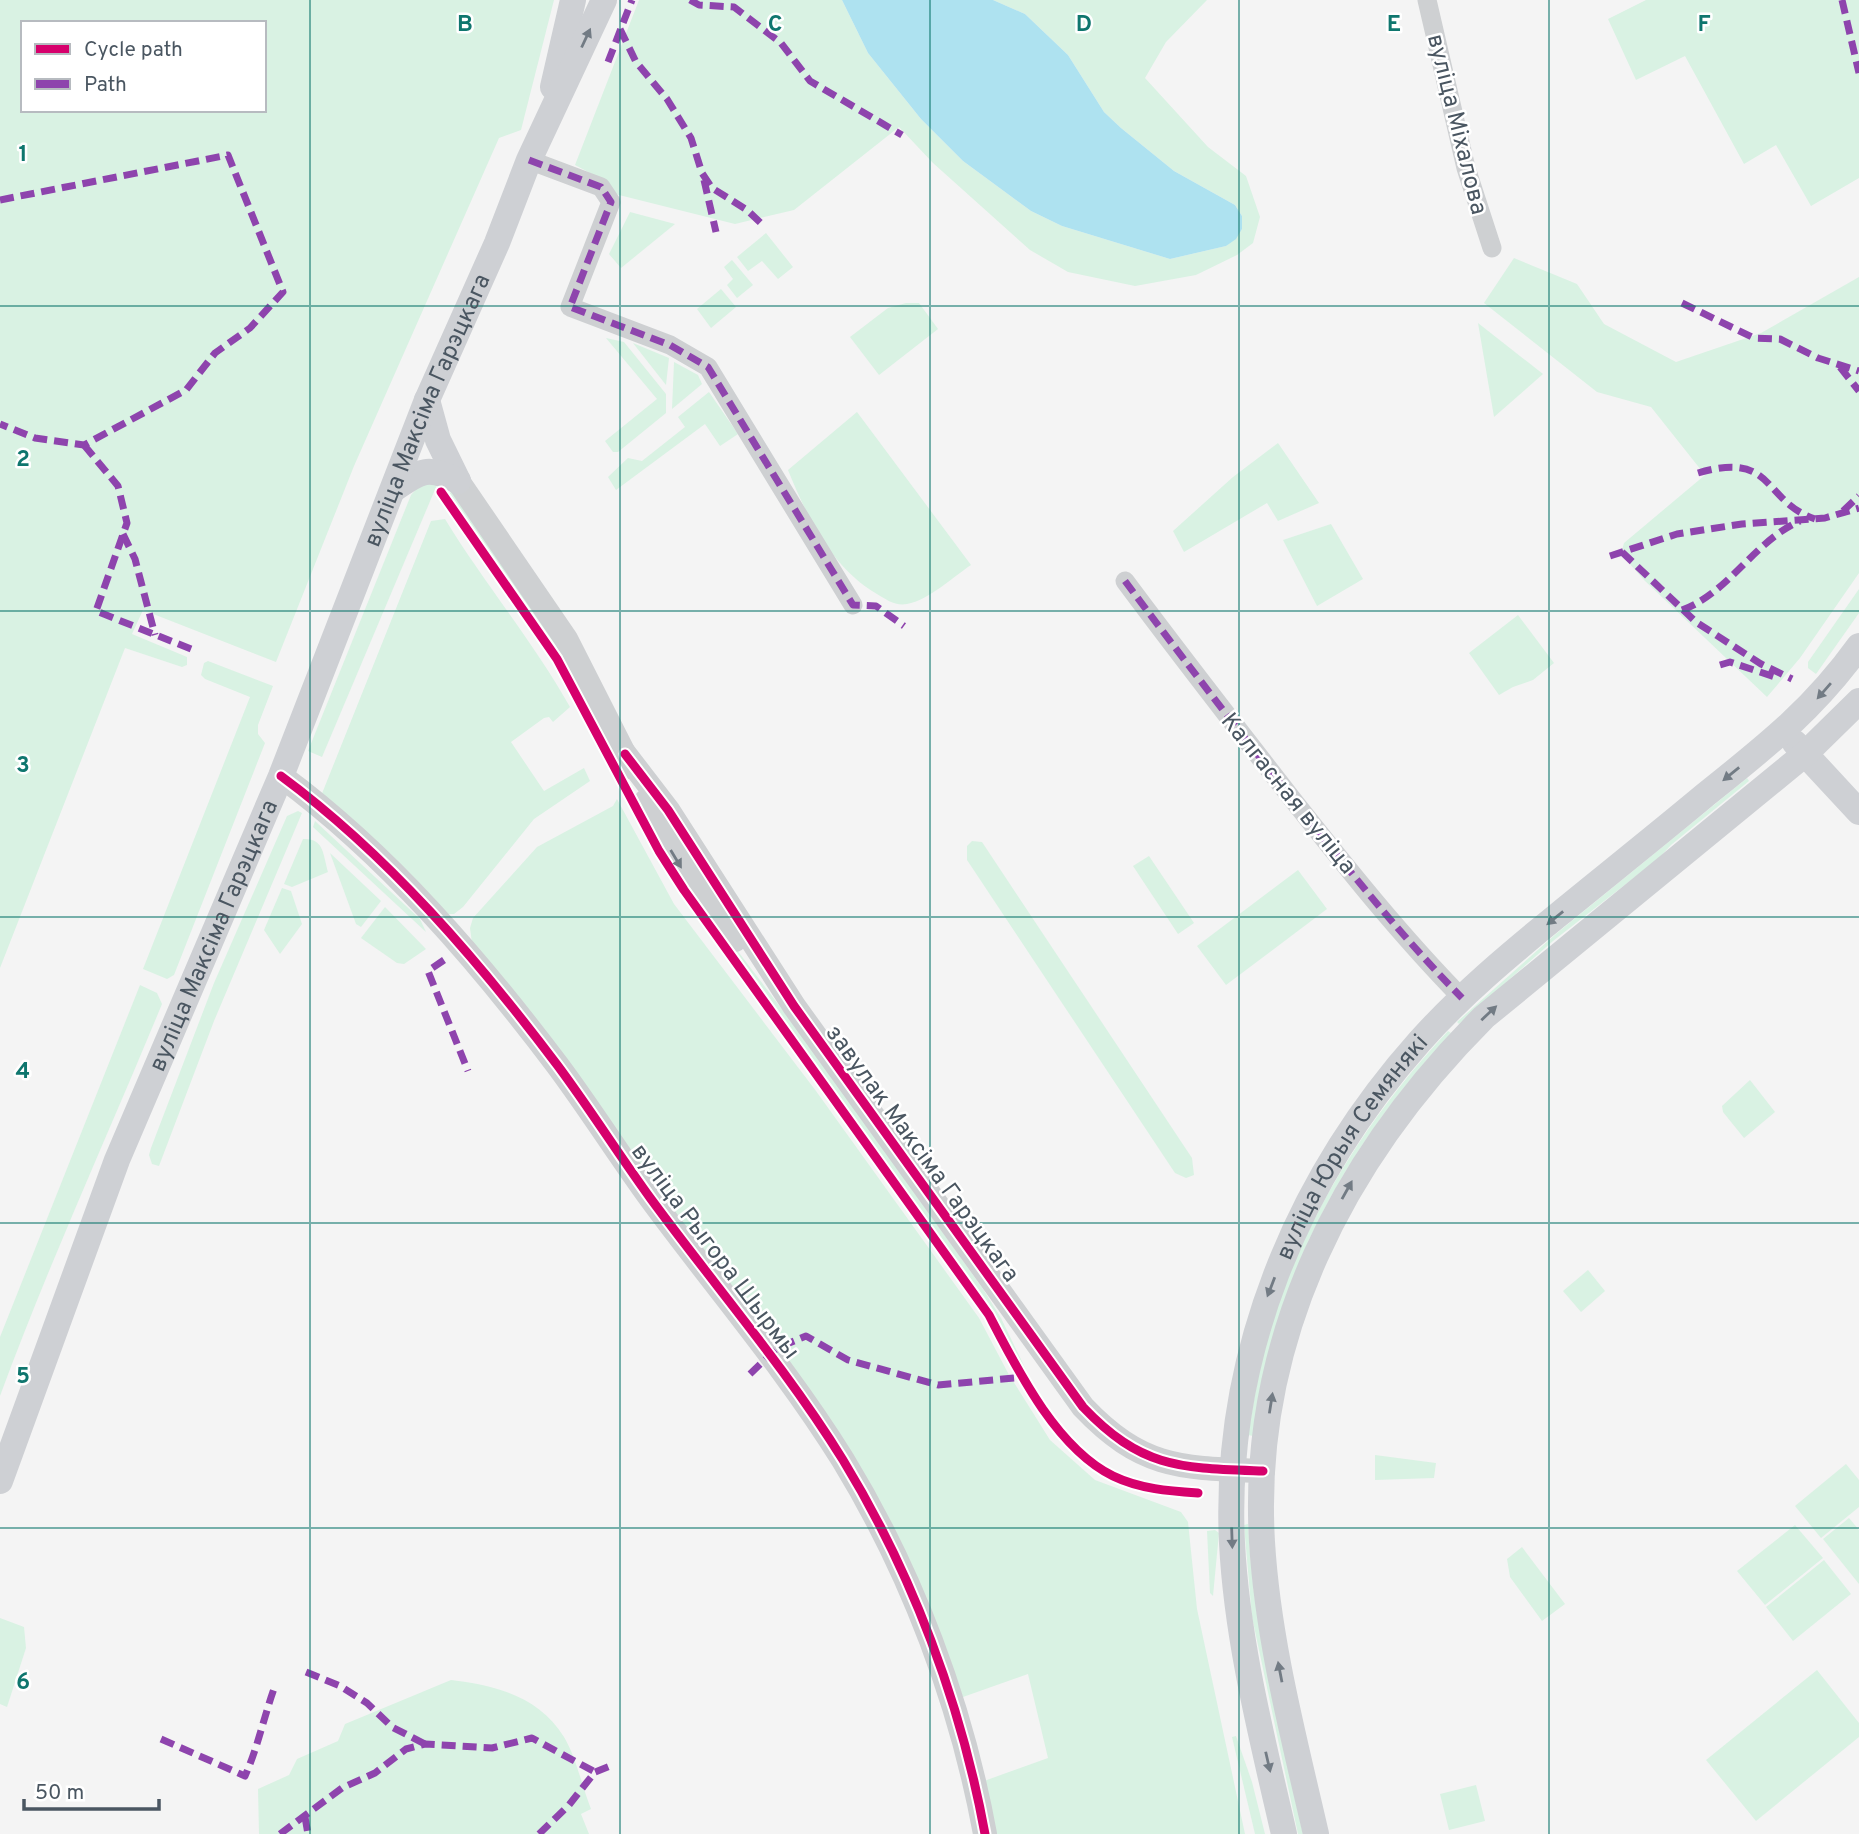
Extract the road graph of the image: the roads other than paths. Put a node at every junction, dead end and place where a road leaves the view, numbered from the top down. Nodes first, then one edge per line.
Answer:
1 (573, 0) edge
2 (604, 0) edge
3 (1427, 0) edge
4 (548, 120) junction
5 (529, 160) junction
6 (1492, 248) dead end
7 (427, 400) junction
8 (458, 481) junction
9 (394, 489) junction
10 (1125, 580) dead end
11 (853, 605) dead end
12 (1859, 646) edge
13 (1859, 701) edge
14 (1784, 732) junction
15 (1805, 754) junction
16 (281, 776) junction
17 (1859, 812) edge
18 (1462, 998) junction
19 (1233, 1470) junction
20 (1263, 1471) junction
21 (0, 1481) edge
22 (985, 1834) edge
23 (1284, 1834) edge
24 (1316, 1834) edge

1 - 4 main road, вуліца Максіма Гарэцкага
4 -> 2 main road, вуліца Максіма Гарэцкага
3 - 6 street, вуліца Міхалова
4 - 5 main road, вуліца Максіма Гарэцкага
5 - 7 main road, вуліца Максіма Гарэцкага
5 - 11 street
7 - 8 main road
7 - 9 main road, вуліца Максіма Гарэцкага
8 - 9 main road
8 - 19 street, завулак Максіма Гарэцкага
9 - 16 main road, вуліца Максіма Гарэцкага
10 - 18 street, Калгасная вуліца
12 -> 14 main road, вуліца Юрыя Семянякі
13 - 15 main road, вуліца Юрыя Семянякі
14 - 15 main road
14 -> 18 main road, вуліца Юрыя Семянякі
15 - 17 main road
20 -> 15 main road, вуліца Юрыя Семянякі
16 - 21 main road, вуліца Максіма Гарэцкага
16 - 22 street, вуліца Рыгора Шырмы
18 -> 19 main road, вуліца Юрыя Семянякі
19 - 20 street, завулак Максіма Гарэцкага
19 -> 23 main road, вуліца Юрыя Семянякі
24 -> 20 main road, вуліца Юрыя Семянякі

